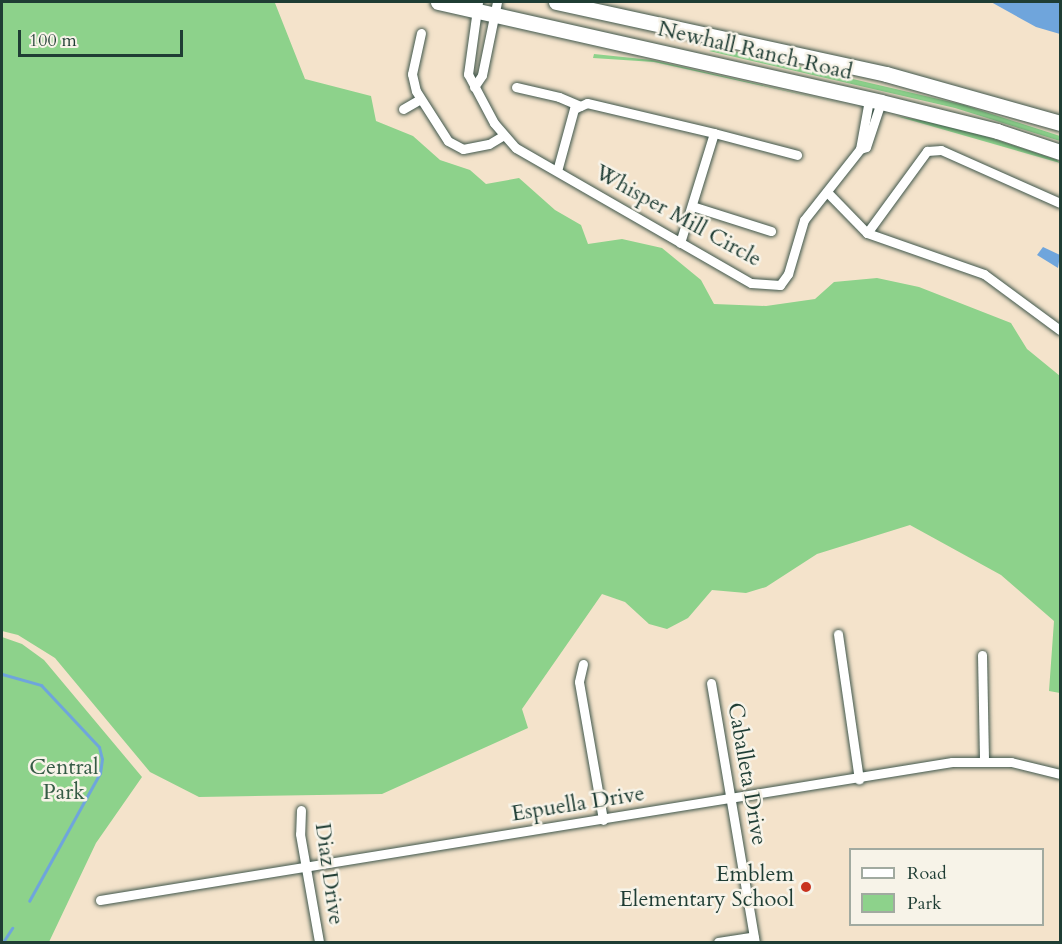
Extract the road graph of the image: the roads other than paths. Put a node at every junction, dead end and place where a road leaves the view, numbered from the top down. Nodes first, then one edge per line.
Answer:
1 (438, 2) edge
2 (556, 2) edge
3 (476, 6) edge
4 (495, 8) edge
5 (420, 33) dead end
6 (474, 87) junction
7 (516, 87) dead end
8 (420, 99) junction
9 (875, 101) junction
10 (580, 106) junction
11 (403, 109) dead end
12 (1060, 123) edge
13 (714, 133) junction
14 (504, 135) junction
15 (1060, 152) edge
16 (797, 155) dead end
17 (557, 171) junction
18 (827, 192) junction
19 (1060, 203) edge
20 (692, 206) junction
21 (771, 231) dead end
22 (867, 233) junction
23 (680, 243) junction
24 (1060, 330) edge
25 (838, 634) dead end
26 (982, 655) dead end
27 (583, 664) dead end
28 (711, 683) dead end
29 (984, 760) junction
30 (1060, 774) edge
31 (859, 779) junction
32 (732, 797) junction
33 (301, 810) dead end
34 (603, 820) junction
35 (305, 867) junction
36 (100, 900) dead end
37 (755, 939) edge
38 (319, 942) edge
39 (718, 942) edge

1 - 3 main road, Newhall Ranch Road
2 - 12 main road, Newhall Ranch Road
3 - 4 main road, Newhall Ranch Road
3 - 6 street, Whisper Mill Circle
4 - 6 street
4 - 9 main road, Newhall Ranch Road
5 - 8 street
6 - 14 street, Whisper Mill Circle
7 - 10 street
8 - 11 street
8 - 14 street
9 - 15 main road, Newhall Ranch Road
9 - 18 street, Whisper Mill Circle
10 - 13 street
10 - 17 street
13 - 16 street
13 - 20 street
14 - 17 street, Whisper Mill Circle
17 - 23 street, Whisper Mill Circle
18 - 22 street
18 - 23 street, Whisper Mill Circle
19 - 22 street
20 - 21 street
20 - 23 street
22 - 24 street
25 - 31 street
26 - 29 street
27 - 34 street
28 - 32 street, Caballeta Drive
29 - 30 street, Espuella Drive
29 - 31 street, Espuella Drive
31 - 32 street, Espuella Drive
32 - 34 street, Espuella Drive
32 - 37 street, Caballeta Drive
33 - 35 street, Diaz Drive
34 - 35 street, Espuella Drive
35 - 36 street, Espuella Drive
35 - 38 street, Diaz Drive
37 - 39 street

